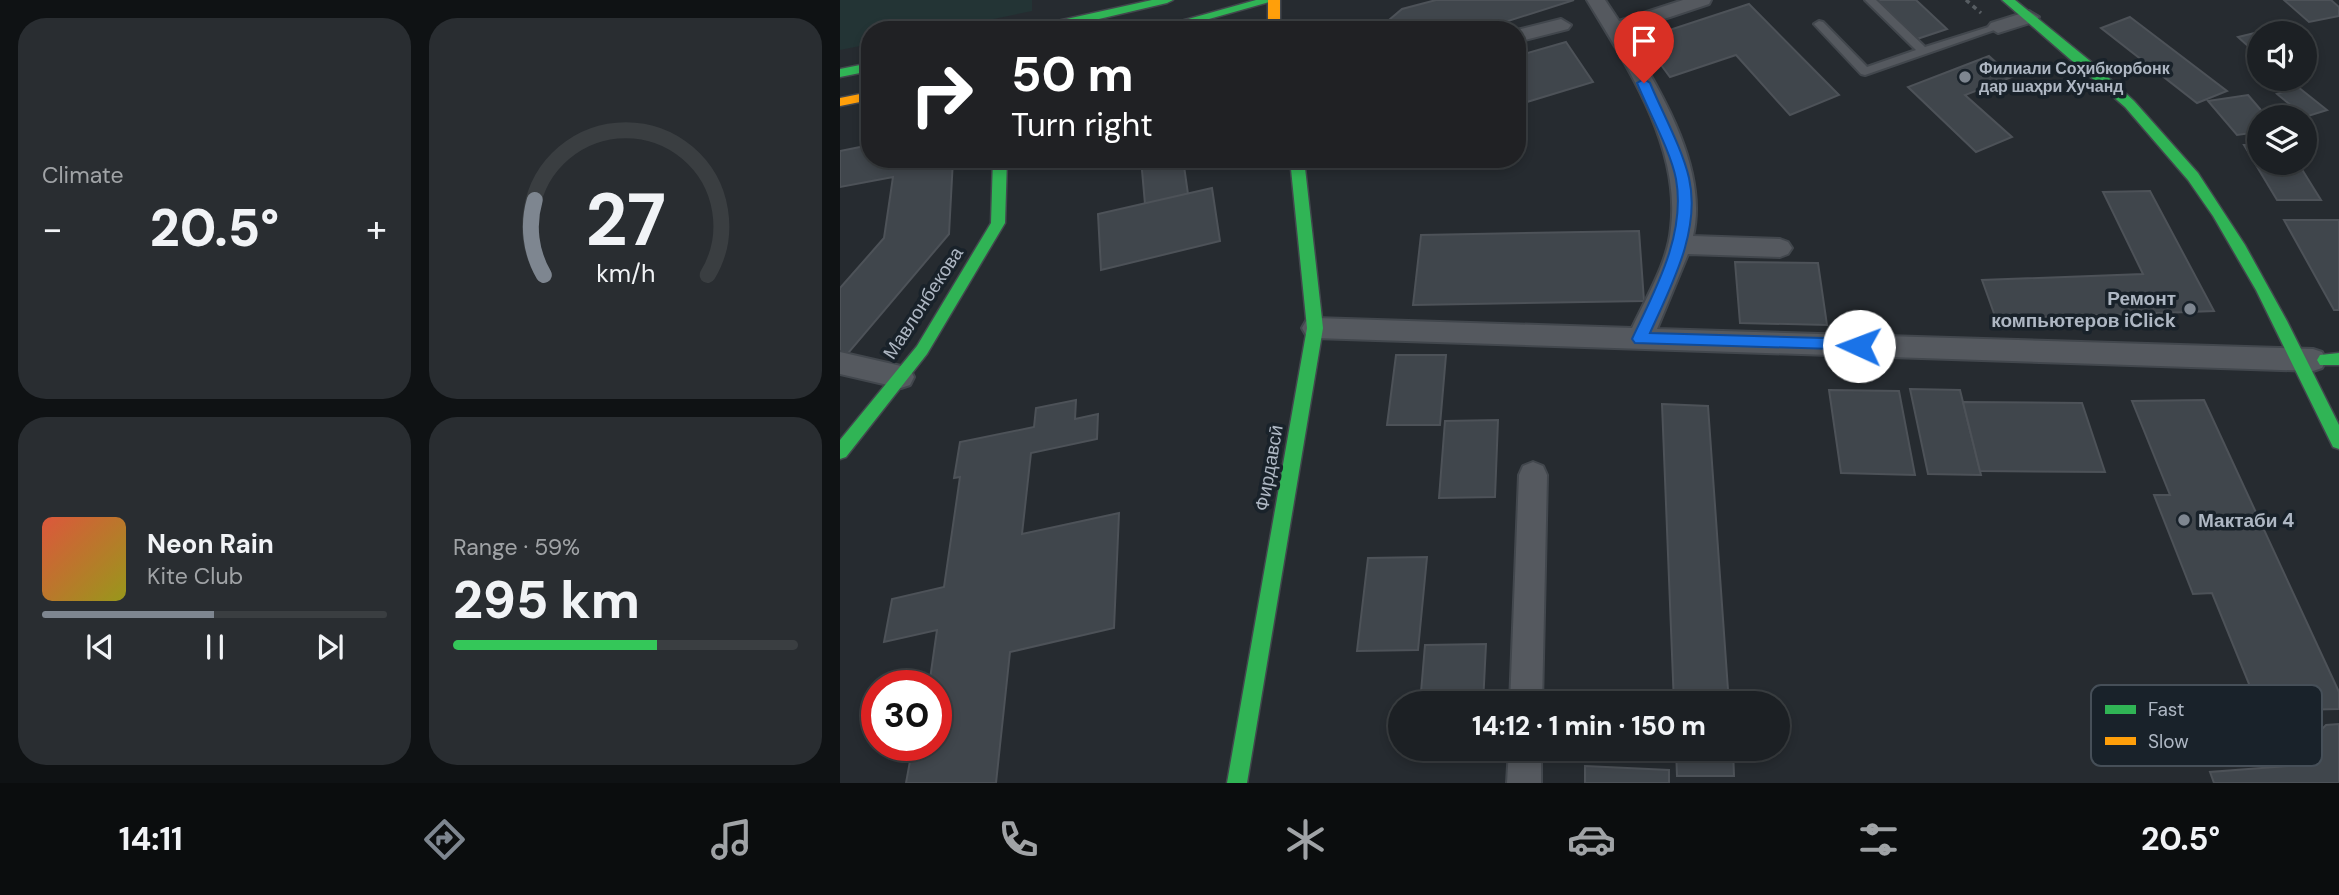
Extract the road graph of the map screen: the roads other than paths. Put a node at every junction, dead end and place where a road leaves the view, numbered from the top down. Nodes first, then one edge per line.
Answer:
1 (1167, 0) edge
2 (1272, 0) edge
3 (1596, 0) edge
4 (1702, 0) edge
5 (1870, 0) edge
6 (2008, 0) edge
7 (1144, 5) junction
8 (2030, 8) edge
9 (1074, 21) edge
10 (1156, 21) edge
11 (1190, 21) edge
12 (1273, 21) edge
13 (1819, 24) dead end
14 (1561, 25) dead end
15 (1998, 27) joint
16 (1614, 29) junction
17 (1526, 34) edge
18 (1923, 51) junction
19 (861, 69) edge
20 (840, 73) edge
21 (861, 98) edge
22 (840, 102) edge
23 (2162, 113) dead end
24 (1000, 168) edge
25 (1298, 168) edge
26 (1678, 245) junction
27 (1780, 248) dead end
28 (1315, 328) junction
29 (1640, 339) junction
30 (2323, 361) edge
31 (840, 363) edge
32 (901, 377) junction
33 (2339, 442) edge
34 (841, 449) edge
35 (1533, 475) dead end
36 (1526, 691) edge
37 (1525, 761) edge
38 (1237, 783) edge
39 (1524, 783) edge

1 - 7 main road
2 - 11 main road
2 - 12 main road
3 - 16 street
4 - 16 street
5 - 18 lane
6 - 8 main road
7 - 9 main road
7 - 10 main road
8 - 15 street
8 - 23 main road
8 - 30 main road
13 - 18 lane
14 - 17 street
15 - 18 lane
16 - 26 street
19 - 20 main road
21 - 22 main road
24 - 32 main road, Мавлонбекова
25 - 28 main road, Фирдавсӣ
26 - 27 street
26 - 29 street
28 - 29 street
28 - 38 main road, Фирдавсӣ
29 - 30 street
30 - 33 main road
31 - 32 street
32 - 34 main road, Мавлонбекова
35 - 36 street
37 - 39 street

